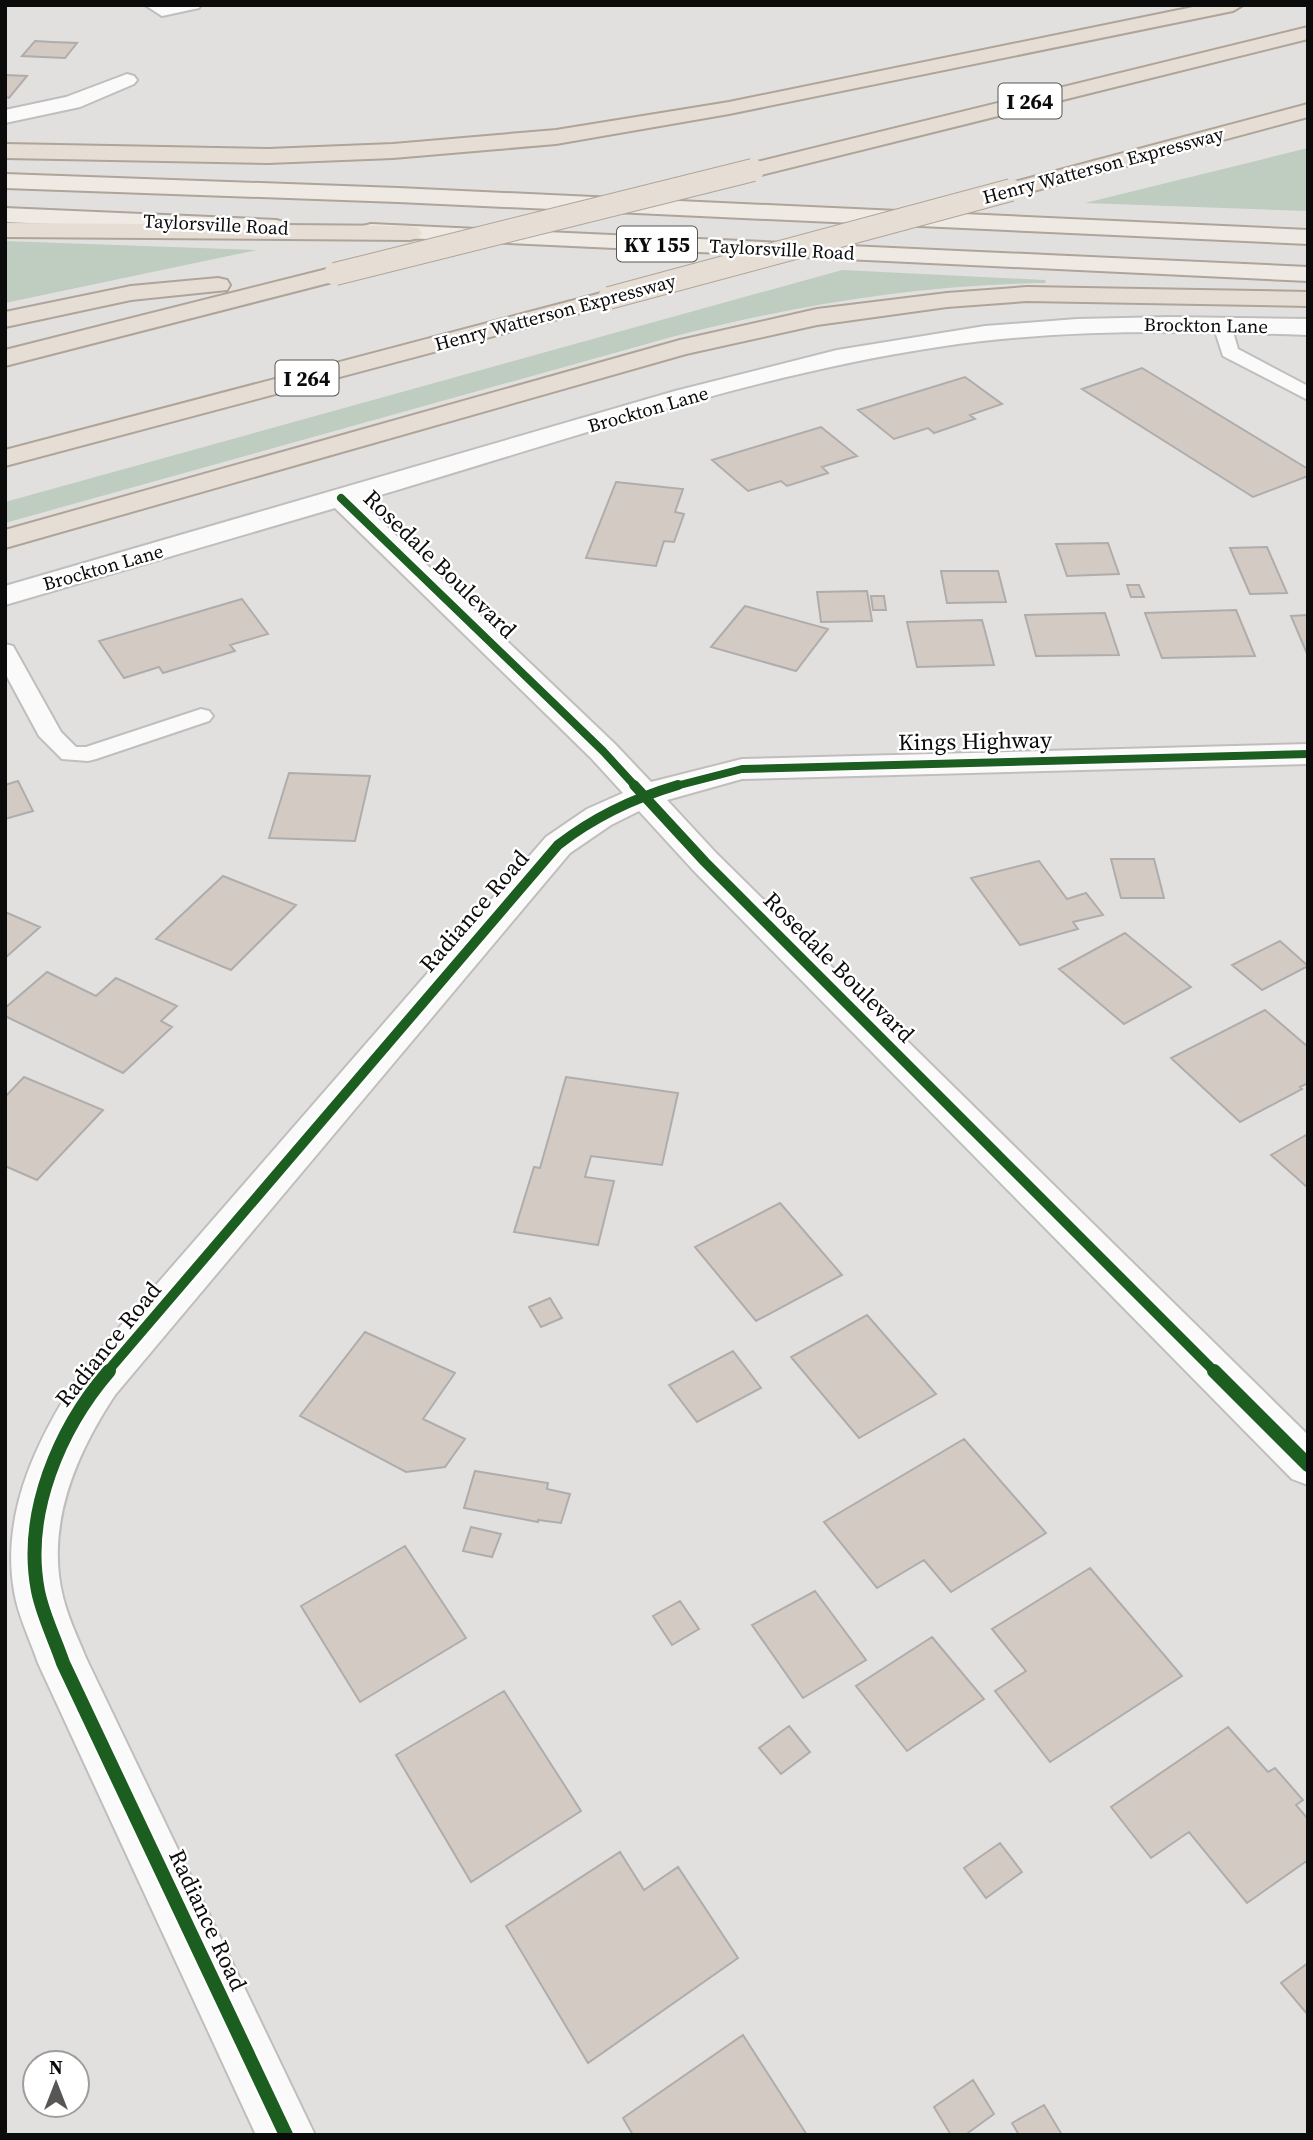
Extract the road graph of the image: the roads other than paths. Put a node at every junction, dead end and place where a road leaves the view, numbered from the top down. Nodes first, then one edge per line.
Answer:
1 (152, 5) edge
2 (194, 5) edge
3 (1233, 5) edge
4 (1308, 33) edge
5 (127, 80) dead end
6 (1308, 110) edge
7 (5, 117) edge
8 (1281, 139) dead end
9 (5, 151) edge
10 (1065, 176) junction
11 (5, 181) edge
12 (5, 215) edge
13 (5, 230) edge
14 (410, 233) junction
15 (1308, 237) edge
16 (335, 274) junction
17 (1308, 274) edge
18 (1308, 299) edge
19 (5, 320) edge
20 (1222, 325) junction
21 (1308, 327) edge
22 (5, 358) edge
23 (1308, 394) edge
24 (5, 458) edge
25 (341, 498) junction
26 (5, 539) edge
27 (5, 596) edge
28 (5, 652) edge
29 (201, 716) dead end
30 (1308, 754) edge
31 (647, 797) junction
32 (1308, 1465) edge
33 (286, 2135) edge

1 - 2 lane
3 - 9 highway
4 - 16 highway, I 264, bridge
5 - 7 street
6 - 10 highway, Henry Watterson Expressway / I 264
8 - 10 highway
10 - 24 highway, Henry Watterson Expressway / I 264, bridge
11 - 15 main road, Taylorsville Road / KY 155
12 - 14 main road, Taylorsville Road / KY 155
13 - 14 highway
14 - 17 main road, Taylorsville Road / KY 155
16 - 19 highway
16 - 22 highway, I 264
18 - 26 highway
20 - 21 street, Brockton Lane
20 - 23 lane
20 - 25 street, Brockton Lane
25 - 27 street, Brockton Lane
25 - 31 street, Rosedale Boulevard
28 - 29 lane
30 - 31 street, Kings Highway
31 - 32 street, Rosedale Boulevard
31 - 33 street, Radiance Road

